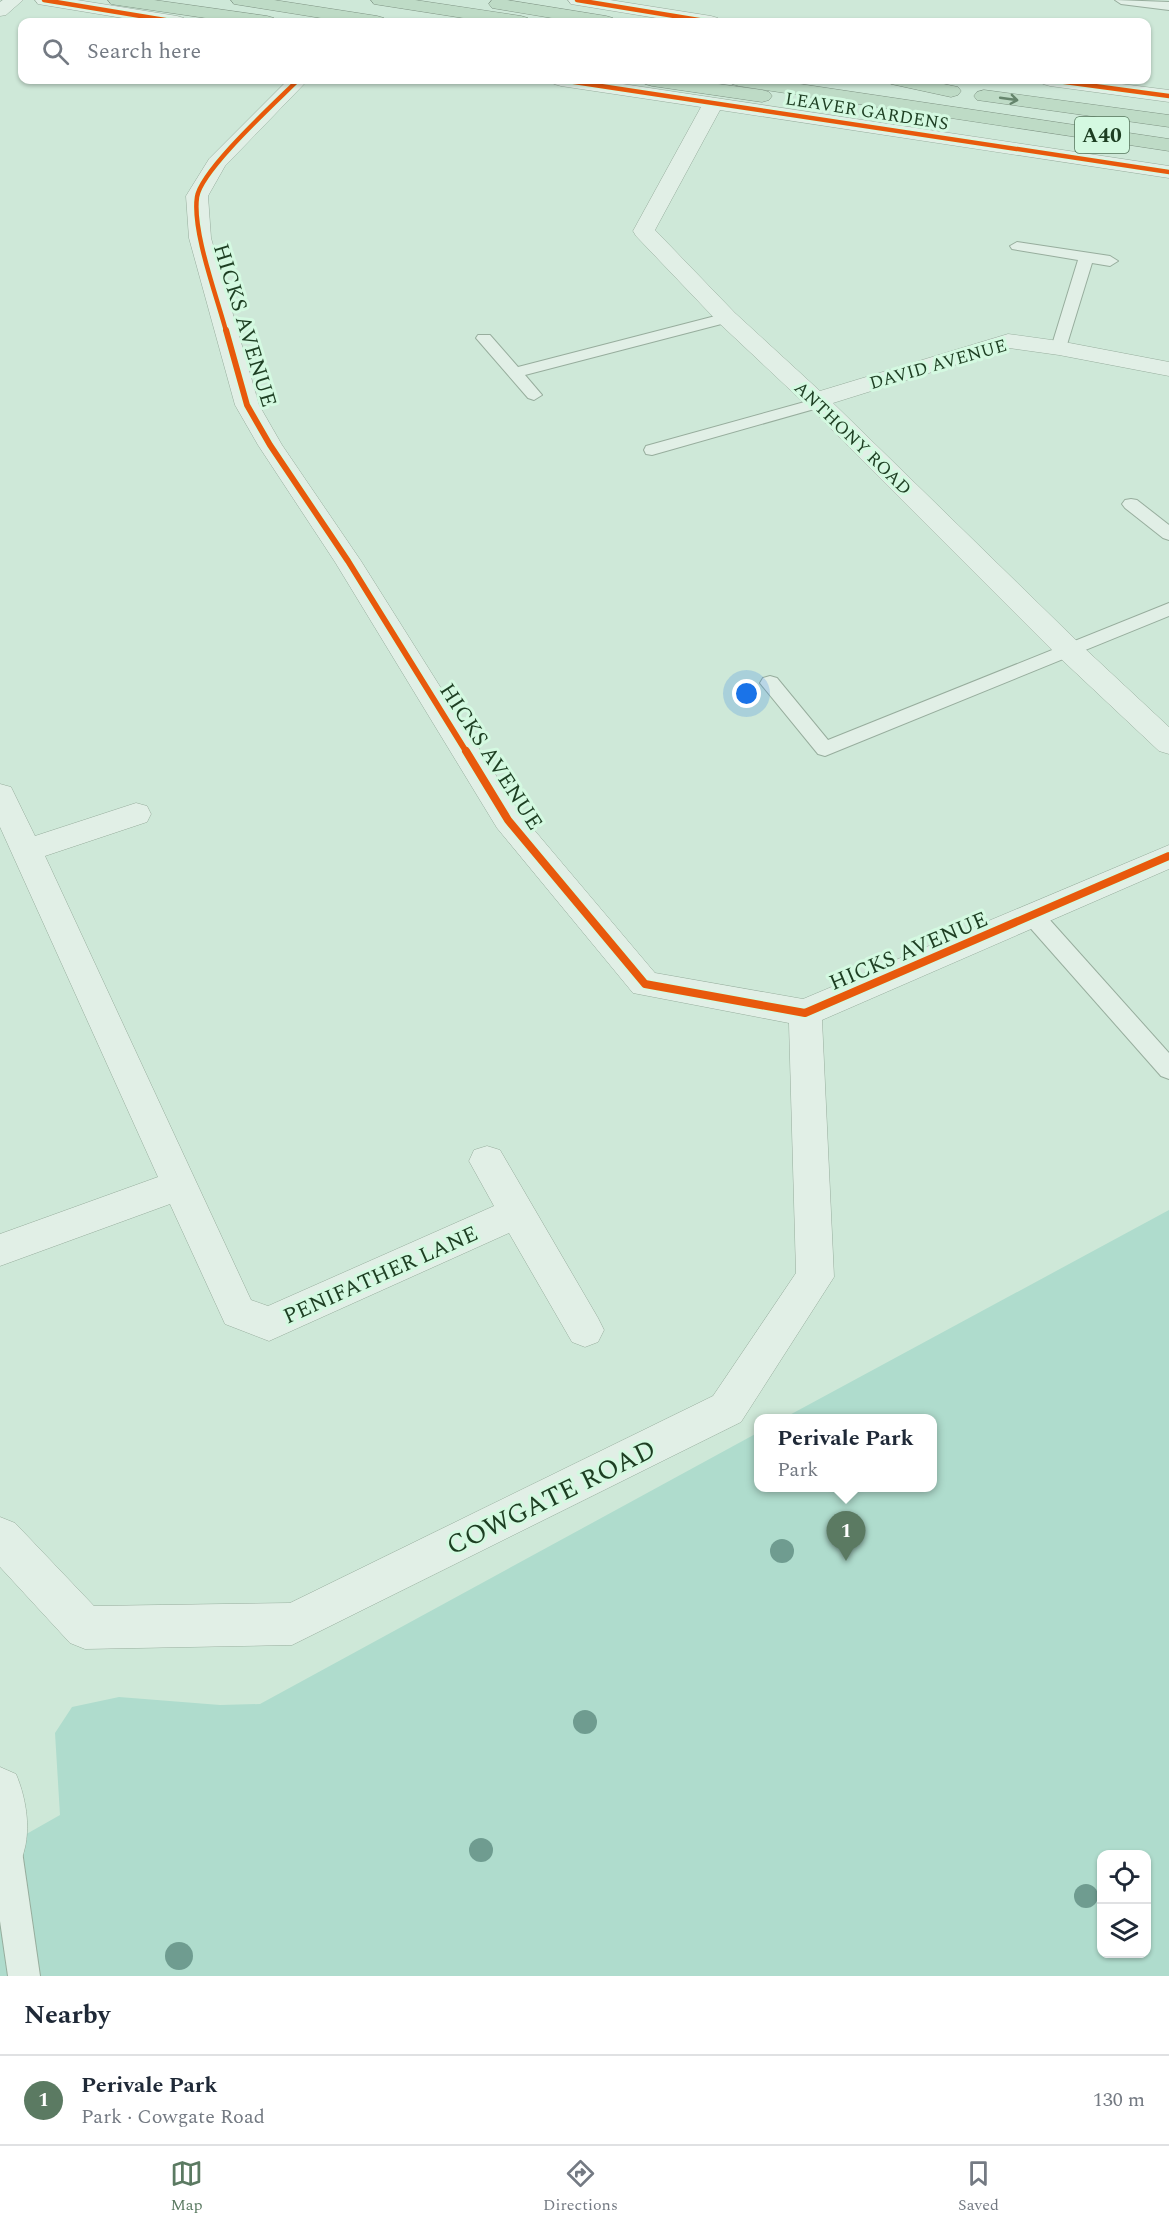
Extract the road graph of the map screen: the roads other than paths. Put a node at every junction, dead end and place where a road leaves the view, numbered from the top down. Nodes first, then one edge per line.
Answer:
1 (14, 0) edge
2 (44, 0) edge
3 (117, 0) edge
4 (237, 0) edge
5 (380, 0) edge
6 (472, 0) edge
7 (577, 0) edge
8 (1121, 0) edge
9 (1169, 6) edge
10 (0, 11) edge
11 (153, 18) edge
12 (240, 18) edge
13 (350, 18) edge
14 (495, 18) edge
15 (582, 18) edge
16 (687, 18) edge
17 (294, 84) edge
18 (589, 84) edge
19 (680, 84) edge
20 (765, 84) edge
21 (905, 84) edge
22 (917, 84) edge
23 (1080, 84) edge
24 (951, 91) junction
25 (1169, 96) edge
26 (714, 102) junction
27 (1169, 121) edge
28 (1035, 126) junction
29 (1169, 145) edge
30 (1169, 172) edge
31 (1017, 246) dead end
32 (1086, 258) junction
33 (1110, 261) dead end
34 (727, 318) junction
35 (484, 338) dead end
36 (1059, 348) junction
37 (1169, 369) edge
38 (515, 373) junction
39 (534, 395) dead end
40 (817, 402) junction
41 (652, 450) dead end
42 (1131, 504) dead end
43 (1169, 534) edge
44 (1169, 609) edge
45 (1070, 651) junction
46 (770, 683) dead end
47 (1169, 744) edge
48 (0, 795) edge
49 (136, 814) dead end
50 (27, 850) junction
51 (1169, 856) edge
52 (1033, 916) junction
53 (805, 1013) junction
54 (1169, 1070) edge
55 (487, 1161) dead end
56 (178, 1185) junction
57 (517, 1212) junction
58 (0, 1250) edge
59 (585, 1330) dead end
60 (0, 1538) edge
61 (0, 1790) edge
62 (5, 1844) joint
63 (24, 1976) edge

1 - 10 street
2 - 11 street
3 - 12 highway
4 - 13 highway
5 - 14 highway
6 - 15 highway
7 - 16 street
8 - 9 lane
17 - 53 street, HICKS AVENUE
18 - 26 street, LEAVER GARDENS
19 - 28 highway, A40
20 - 28 highway, A40
21 - 24 highway, A40
22 - 24 highway, A40
23 - 25 street
24 -> 27 highway, A40
26 - 30 street, LEAVER GARDENS
26 - 34 street, ANTHONY ROAD
28 - 29 highway, A40
31 - 32 lane
32 - 33 lane
32 - 36 lane
34 - 38 lane
34 - 40 street, ANTHONY ROAD
35 - 38 lane
36 - 37 street, DAVID AVENUE
36 - 40 street, DAVID AVENUE
38 - 39 lane
40 - 41 lane
40 - 45 street, ANTHONY ROAD
42 - 43 lane
44 - 45 lane
45 - 46 lane
45 - 47 street, ANTHONY ROAD
48 - 50 street, PENIFATHER LANE
49 - 50 street
50 - 56 street, PENIFATHER LANE
51 - 52 street, HICKS AVENUE
52 - 53 street, HICKS AVENUE
52 - 54 lane
53 - 60 street, COWGATE ROAD
55 - 57 street
56 - 57 street, PENIFATHER LANE
56 - 58 street
57 - 59 street
61 - 62 street
62 - 63 lane

